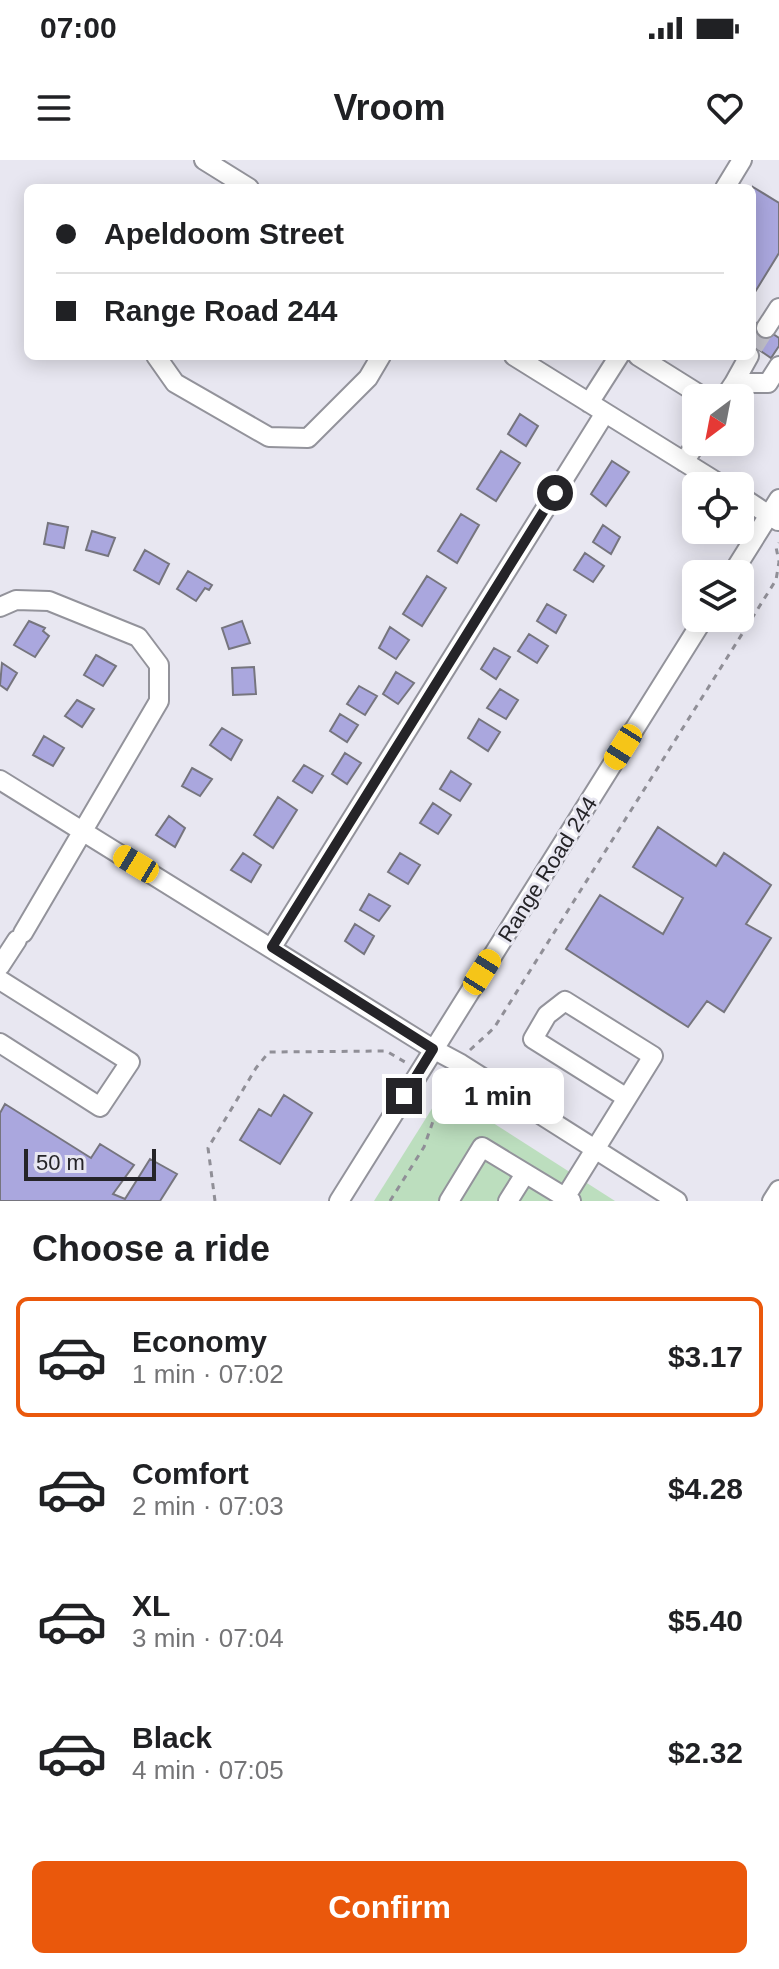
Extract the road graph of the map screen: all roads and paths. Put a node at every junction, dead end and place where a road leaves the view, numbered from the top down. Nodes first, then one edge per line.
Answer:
1 (204, 160) edge
2 (742, 160) edge
3 (224, 181) edge
4 (727, 184) edge
5 (159, 360) edge
6 (379, 360) edge
7 (520, 360) edge
8 (617, 360) edge
9 (644, 360) edge
10 (743, 365) edge
11 (779, 366) edge
12 (683, 384) edge
13 (597, 408) junction
14 (688, 456) edge
15 (684, 462) junction
16 (700, 472) edge
17 (754, 502) edge
18 (776, 511) edge
19 (779, 543) edge
20 (742, 560) edge
21 (0, 607) edge
22 (695, 632) edge
23 (0, 780) edge
24 (81, 831) junction
25 (272, 947) junction
26 (0, 966) edge
27 (0, 980) edge
28 (0, 1043) edge
29 (433, 1049) junction
30 (461, 1064) junction
31 (420, 1070) junction
32 (627, 1098) junction
33 (595, 1150) junction
34 (525, 1174) junction
35 (779, 1190) edge
36 (567, 1200) edge
37 (215, 1201) edge
38 (339, 1201) edge
39 (390, 1201) edge
40 (449, 1201) edge
41 (508, 1201) edge
42 (677, 1201) edge
43 (772, 1201) edge

1 - 3 street
2 - 4 street
5 - 6 street
7 - 13 street
8 - 13 street
9 - 12 street
10 - 11 street
13 - 15 street
13 - 25 street
14 - 15 street
15 - 16 street
17 - 18 street
18 - 20 street
19 - 30 path
21 - 24 street
22 - 29 street, Range Road 244
23 - 24 street
24 - 25 street
24 - 26 street
25 - 29 street
27 - 28 street
29 - 30 street
29 - 31 street, Range Road 244
30 - 33 street
30 - 39 path
31 - 37 path
31 - 38 street, Range Road 244
32 - 32 street
32 - 33 street
33 - 36 street
33 - 42 street
34 - 36 street
34 - 40 street
34 - 41 street
35 - 43 street

